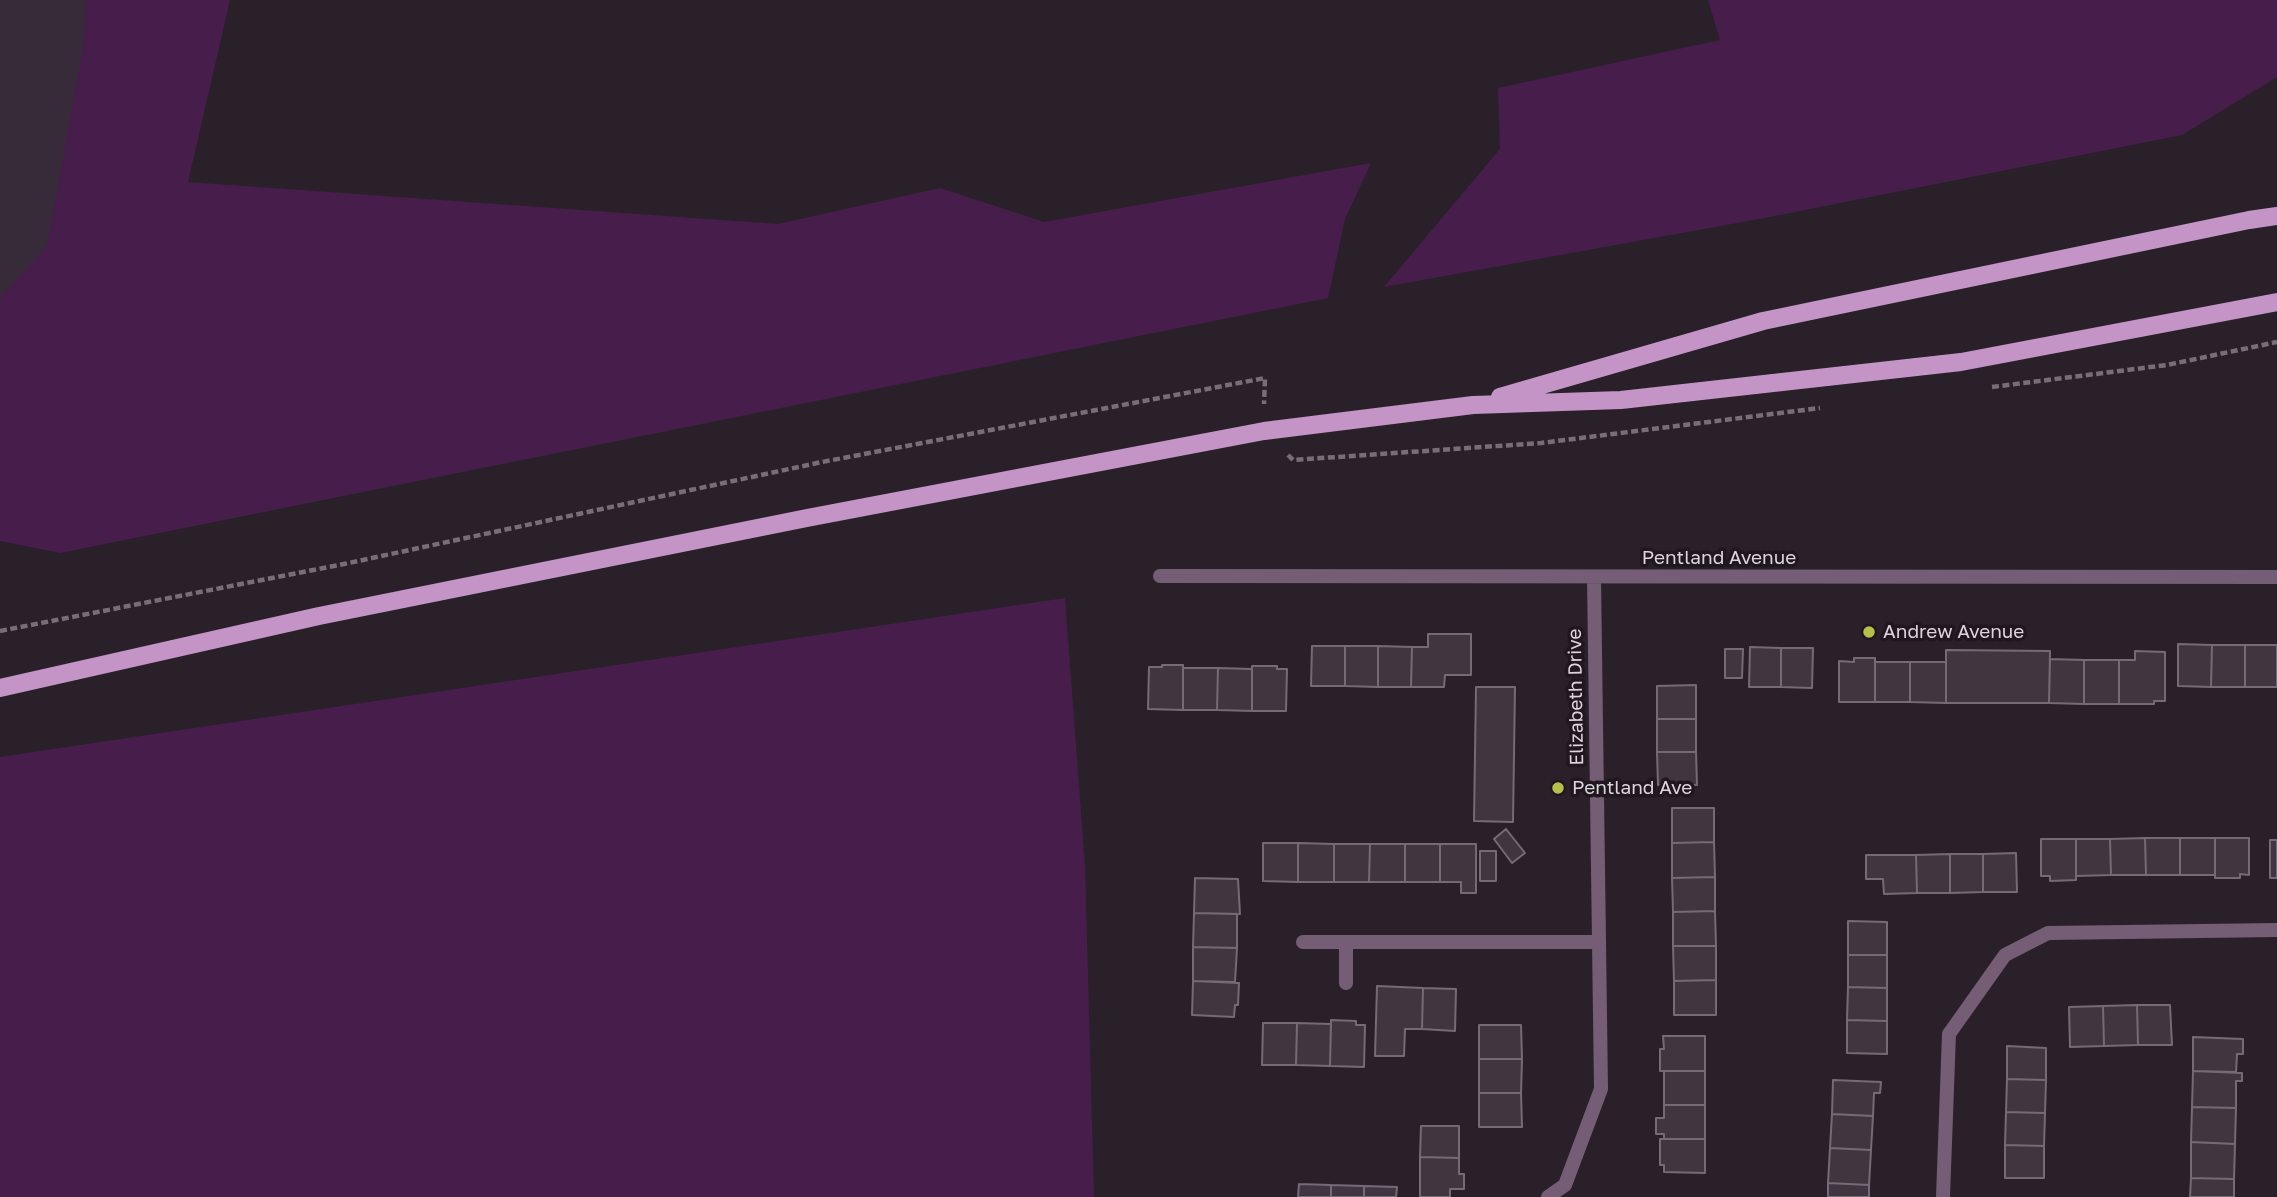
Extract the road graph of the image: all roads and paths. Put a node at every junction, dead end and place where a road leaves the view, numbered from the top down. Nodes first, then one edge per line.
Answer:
1 (2277, 216) edge
2 (2277, 302) edge
3 (1473, 405) junction
4 (1160, 576) dead end
5 (1594, 577) junction
6 (2277, 578) edge
7 (0, 688) edge
8 (2277, 930) edge
9 (1303, 942) dead end
10 (1346, 942) junction
11 (1599, 942) junction
12 (1346, 983) dead end
13 (1548, 1197) edge
14 (1943, 1197) edge

1 - 3 main road
2 - 3 main road
3 - 7 main road
4 - 5 street, Pentland Avenue
5 - 6 street, Pentland Avenue
5 - 11 street, Elizabeth Drive
8 - 14 street
9 - 10 street
10 - 11 street
10 - 12 street
11 - 13 street, Elizabeth Drive

